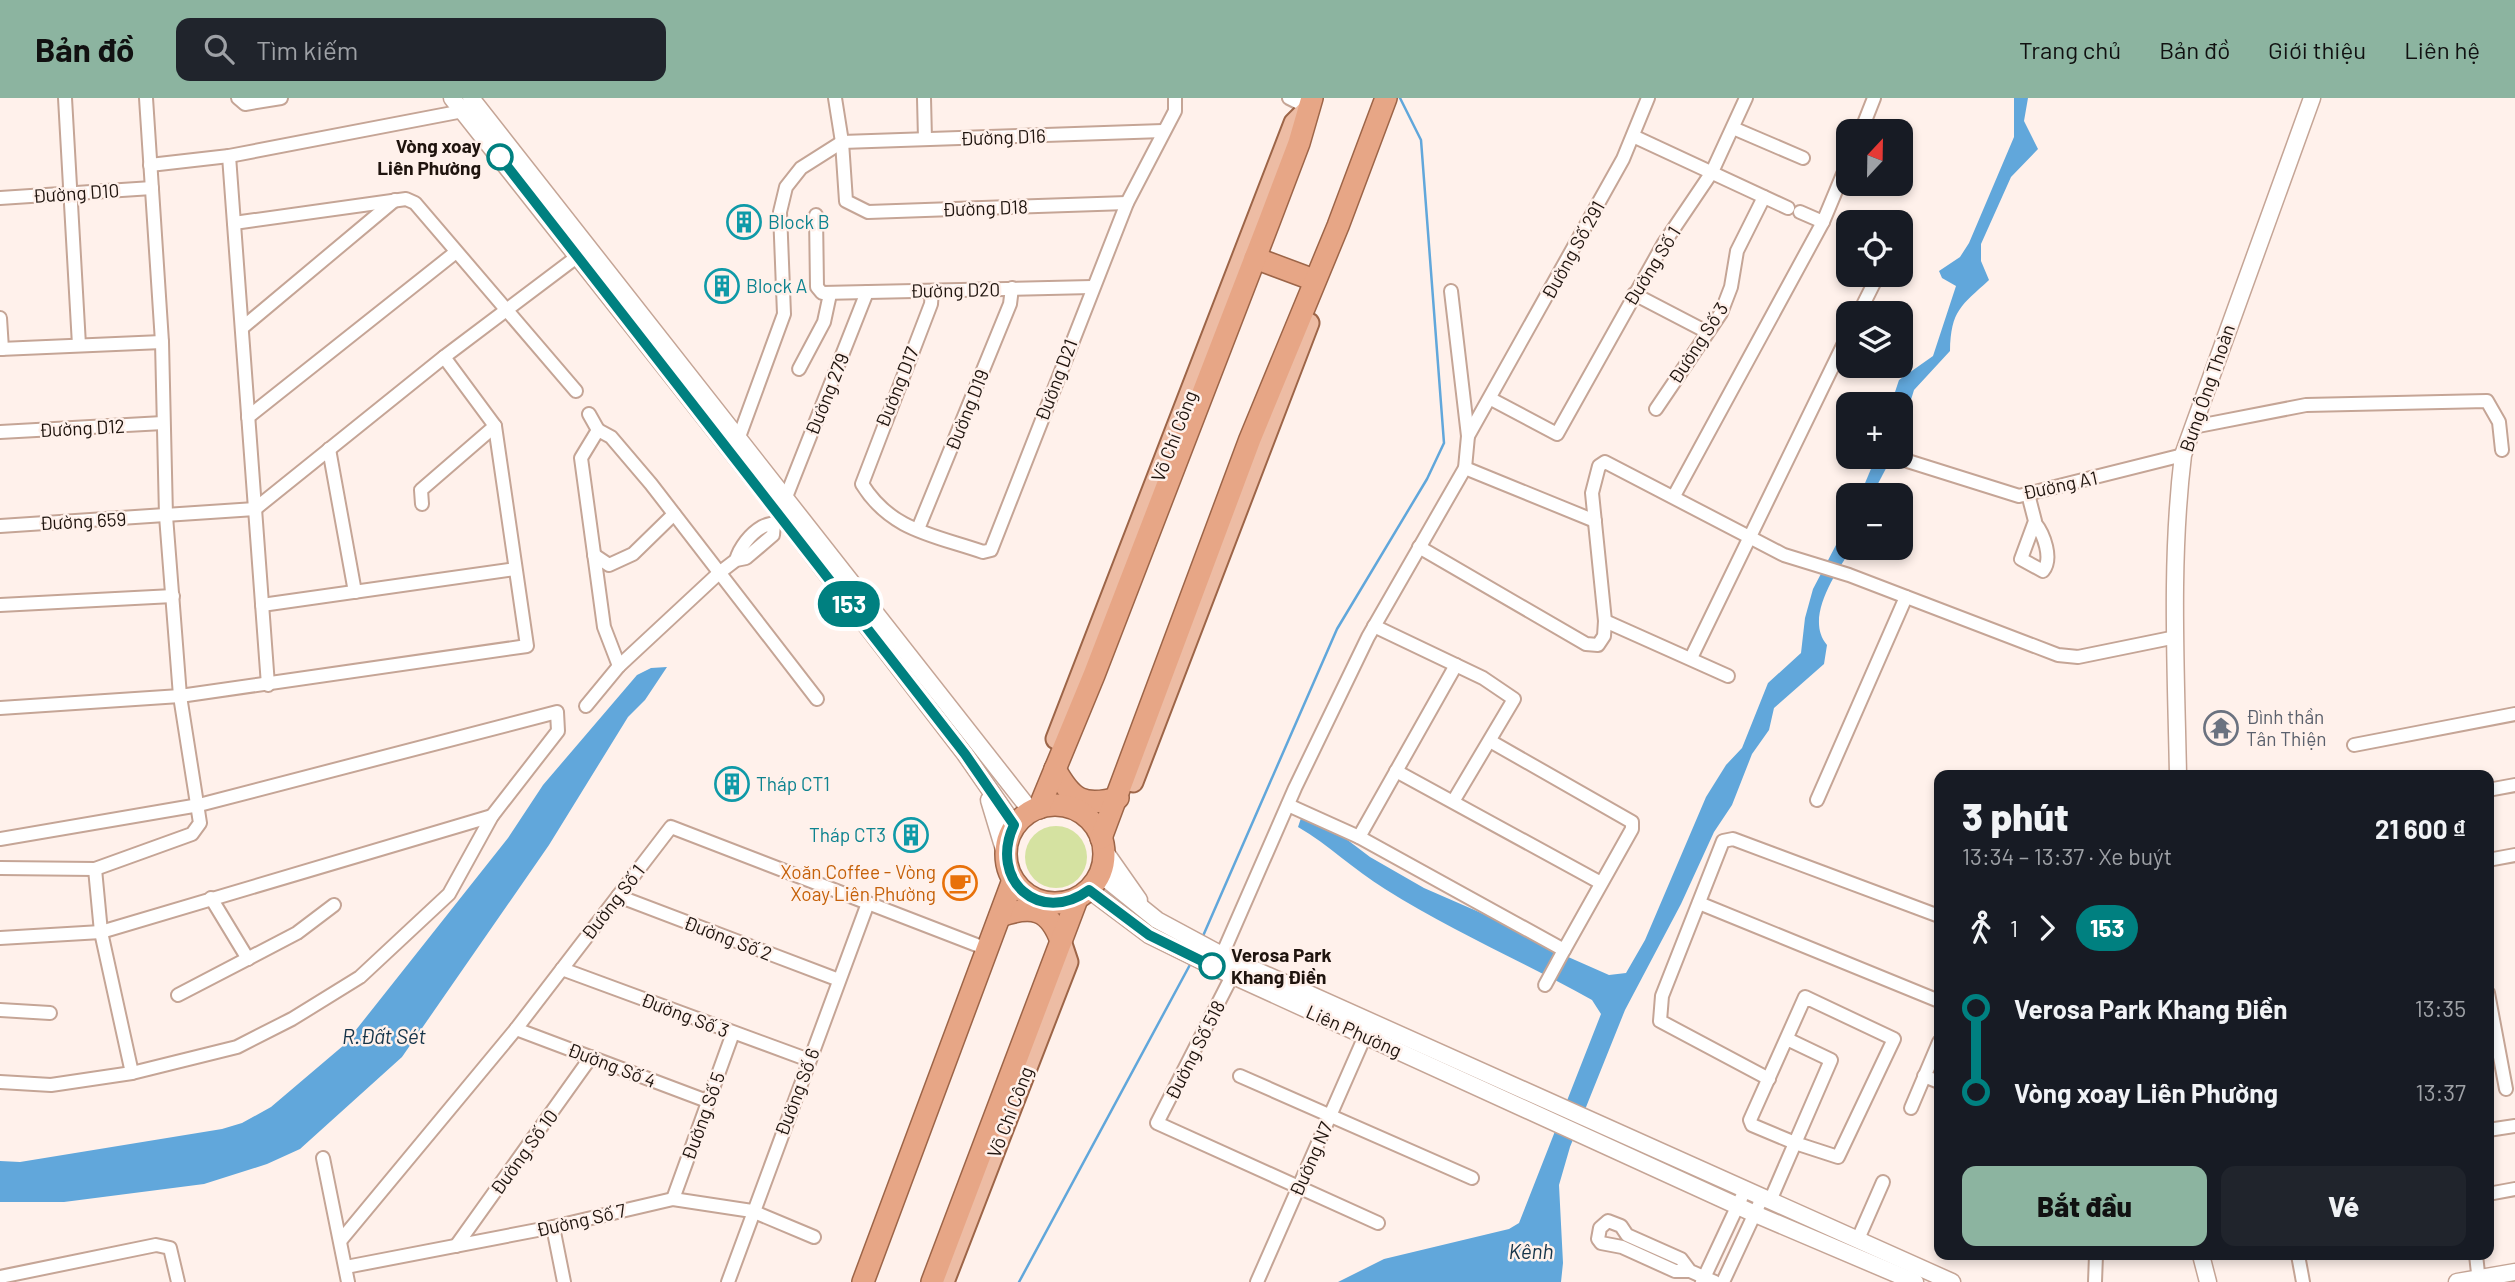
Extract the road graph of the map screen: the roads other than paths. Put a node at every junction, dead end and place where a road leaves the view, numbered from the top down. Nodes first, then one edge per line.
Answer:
1 (65, 98) edge
2 (146, 98) edge
3 (238, 98) edge
4 (281, 98) edge
5 (452, 98) edge
6 (835, 98) edge
7 (924, 98) edge
8 (1175, 98) edge
9 (1289, 98) edge
10 (1648, 98) edge
11 (1746, 98) edge
12 (1874, 98) edge
13 (2312, 98) edge
14 (1385, 99) edge
15 (1310, 103) edge
16 (467, 104) edge
17 (1866, 119) edge
18 (1733, 128) junction
19 (1163, 131) junction
20 (1633, 136) junction
21 (925, 139) junction
22 (842, 142) junction
23 (229, 156) junction
24 (1802, 158) dead end
25 (150, 165) junction
26 (1712, 172) junction
27 (152, 188) junction
28 (1836, 191) edge
29 (71, 192) junction
30 (1764, 197) junction
31 (0, 198) edge
32 (395, 200) junction
33 (1127, 203) junction
34 (816, 215) dead end
35 (1823, 222) junction
36 (234, 223) junction
37 (1338, 226) junction
38 (456, 252) junction
39 (578, 256) junction
40 (1255, 258) junction
41 (1314, 280) junction
42 (1092, 287) junction
43 (1012, 289) junction
44 (1451, 290) dead end
45 (932, 291) junction
46 (824, 292) junction
47 (867, 292) junction
48 (1634, 294) junction
49 (506, 311) junction
50 (0, 318) edge
51 (242, 328) junction
52 (1707, 331) junction
53 (162, 342) junction
54 (79, 345) junction
55 (1, 349) edge
56 (444, 357) junction
57 (1836, 360) edge
58 (799, 369) dead end
59 (576, 391) dead end
60 (1491, 399) junction
61 (1656, 409) dead end
62 (589, 414) dead end
63 (248, 417) junction
64 (163, 423) junction
65 (495, 426) junction
66 (2193, 427) junction
67 (598, 430) junction
68 (0, 432) edge
69 (1468, 436) junction
70 (739, 437) junction
71 (329, 449) junction
72 (2502, 450) dead end
73 (2183, 455) junction
74 (1913, 462) edge
75 (1465, 468) junction
76 (2028, 494) junction
77 (1674, 496) junction
78 (422, 504) dead end
79 (255, 509) junction
80 (784, 511) junction
81 (674, 514) junction
82 (166, 516) junction
83 (1595, 521) junction
84 (2035, 523) dead end
85 (0, 526) edge
86 (918, 530) junction
87 (1749, 538) junction
88 (1419, 547) junction
89 (594, 555) junction
90 (515, 569) junction
91 (719, 573) junction
92 (355, 592) junction
93 (173, 596) junction
94 (1906, 597) junction
95 (0, 605) edge
96 (262, 605) junction
97 (1605, 621) junction
98 (1374, 626) junction
99 (2175, 637) junction
100 (1691, 658) junction
101 (1456, 665) junction
102 (620, 666) junction
103 (1728, 676) dead end
104 (268, 685) junction
105 (180, 696) junction
106 (817, 699) dead end
107 (586, 706) dead end
108 (0, 708) edge
109 (2515, 714) edge
110 (1490, 741) junction
111 (2354, 745) dead end
112 (965, 754) junction
113 (1055, 769) junction
114 (2178, 770) edge
115 (1396, 771) junction
116 (2515, 785) edge
117 (2494, 789) edge
118 (1118, 798) junction
119 (1454, 800) junction
120 (1817, 800) dead end
121 (1288, 804) junction
122 (199, 805) junction
123 (1032, 810) junction
124 (492, 816) junction
125 (1359, 836) junction
126 (1104, 838) junction
127 (0, 839) edge
128 (1005, 853) junction
129 (2515, 855) edge
130 (2494, 859) edge
131 (0, 867) edge
132 (95, 869) junction
133 (1601, 883) junction
134 (1011, 885) junction
135 (1084, 894) junction
136 (618, 896) junction
137 (211, 898) junction
138 (867, 903) junction
139 (1699, 904) junction
140 (334, 905) dead end
141 (1934, 914) edge
142 (1000, 916) junction
143 (1157, 920) junction
144 (101, 932) junction
145 (0, 938) edge
146 (1061, 941) junction
147 (1185, 945) junction
148 (987, 950) junction
149 (1563, 952) junction
150 (248, 958) junction
151 (1219, 962) junction
152 (562, 968) junction
153 (1232, 976) junction
154 (839, 980) junction
155 (1547, 980) dead end
156 (178, 995) dead end
157 (1934, 999) edge
158 (0, 1010) edge
159 (50, 1013) dead end
160 (2494, 1025) edge
161 (516, 1028) junction
162 (733, 1033) junction
163 (1365, 1036) junction
164 (1787, 1039) junction
165 (1934, 1053) edge
166 (591, 1057) junction
167 (809, 1060) junction
168 (132, 1073) junction
169 (1240, 1076) dead end
170 (1924, 1076) junction
171 (1769, 1079) junction
172 (1934, 1080) edge
173 (0, 1082) edge
174 (2506, 1089) dead end
175 (707, 1101) junction
176 (1911, 1108) dead end
177 (922, 1112) junction
178 (1555, 1113) junction
179 (1331, 1115) junction
180 (2515, 1126) edge
181 (2494, 1129) edge
182 (1597, 1132) junction
183 (1795, 1143) junction
184 (323, 1158) dead end
185 (1472, 1178) dead end
186 (1883, 1182) dead end
187 (1298, 1189) junction
188 (2515, 1189) edge
189 (1745, 1190) junction
190 (2494, 1193) edge
191 (673, 1199) junction
192 (1766, 1199) junction
193 (1738, 1206) junction
194 (752, 1211) junction
195 (1755, 1214) junction
196 (1378, 1223) dead end
197 (553, 1227) junction
198 (814, 1237) dead end
199 (1858, 1239) junction
200 (341, 1241) junction
201 (456, 1246) junction
202 (2095, 1260) edge
203 (2202, 1260) edge
204 (2299, 1260) edge
205 (2477, 1260) edge
206 (346, 1268) junction
207 (1690, 1271) junction
208 (2515, 1272) edge
209 (0, 1277) edge
210 (2479, 1280) edge
211 (724, 1281) edge
212 (1707, 1281) edge
213 (178, 1282) edge
214 (348, 1282) edge
215 (564, 1282) edge
216 (853, 1282) edge
217 (863, 1282) edge
218 (932, 1282) edge
219 (944, 1282) edge
220 (1257, 1282) edge
221 (1723, 1282) edge
222 (1915, 1282) edge
223 (1952, 1282) edge
224 (2095, 1282) edge
225 (2208, 1282) edge
226 (2303, 1282) edge
227 (2457, 1282) edge

1 - 29 street
2 - 25 street
3 - 4 street
5 - 16 street
6 - 22 street
7 - 21 street
8 - 19 street, Đường D21
9 - 15 street
10 - 20 street, Đường Số 291
11 - 18 street, Đường Số 1
12 - 17 street
13 - 66 street, Bưng Ông Thoàn
14 - 37 highway
15 - 40 highway, Võ Chí Công
15 - 113 main road, Võ Chí Công
16 - 23 street
16 - 39 street
16 - 70 street
18 - 24 street
18 - 26 street, Đường Số 1
19 - 21 street, Đường D16
19 - 33 street, Đường D21
20 - 26 street
20 - 60 street, Đường Số 291
21 - 22 street, Đường D16
22 - 33 street, Đường D18
22 - 70 street
23 - 25 street
23 - 36 street
25 - 27 street
26 - 30 street
26 - 48 street, Đường Số 1
27 - 29 street, Đường D10
27 - 53 street
28 - 35 street
29 - 31 street, Đường D10
29 - 54 street
30 - 35 street
30 - 52 street, Đường Số 3
32 - 36 street
32 - 38 street
32 - 51 street
33 - 42 street, Đường D21
34 - 46 street
35 - 77 street
36 - 51 street
37 - 41 highway
37 - 118 main road
38 - 49 street
38 - 63 street
39 - 49 street
39 - 80 street
40 - 41 highway
40 - 113 highway, Võ Chí Công
41 - 118 highway
42 - 43 street, Đường D20
42 - 86 street, Đường D21
43 - 45 street, Đường D20
43 - 86 street, Đường D19
44 - 69 street
45 - 47 street, Đường D20
45 - 86 street, Đường D17
46 - 47 street, Đường D20
46 - 58 street
47 - 80 street, Đường 279
48 - 52 street
48 - 60 street, Đường Số 1
49 - 56 street
49 - 59 street
50 - 55 street
51 - 63 street
52 - 61 street, Đường Số 3
53 - 54 street
53 - 64 street
54 - 55 street
56 - 65 street
56 - 71 street
57 - 87 street
60 - 69 street, Đường Số 291
62 - 67 street
63 - 79 street
64 - 68 street, Đường D12
64 - 82 street
65 - 78 street
65 - 90 street
66 - 72 street
66 - 73 street, Bưng Ông Thoàn
67 - 81 street
67 - 89 street
69 - 75 street
70 - 80 street
71 - 79 street
71 - 92 street
73 - 76 street, Đường A1
73 - 99 street, Bưng Ông Thoàn
74 - 76 street, Đường A1
75 - 83 street
75 - 88 street
76 - 84 street
77 - 83 street
77 - 87 street
79 - 82 street, Đường 659
79 - 96 street
80 - 91 street, Đường 279
80 - 112 street
80 - 123 street
81 - 89 street
81 - 91 street
82 - 85 street, Đường 659
82 - 93 street
83 - 97 street
87 - 94 street
87 - 100 street
88 - 97 street
88 - 98 street
89 - 102 street
90 - 92 street
90 - 104 street
91 - 102 street
91 - 106 street
92 - 96 street
93 - 95 street
93 - 105 street
94 - 99 street
94 - 120 street
96 - 104 street
97 - 100 street
98 - 101 street
98 - 121 street
99 - 114 street, Bưng Ông Thoàn
100 - 103 street
101 - 110 street
101 - 115 street
102 - 107 street
104 - 105 street
105 - 108 street
105 - 122 street
109 - 111 street
110 - 119 street
110 - 133 street
112 - 123 street
112 - 128 street
113 - 118 highway
113 - 123 highway, Võ Chí Công
115 - 119 street
115 - 125 street
116 - 117 street
118 - 126 highway
119 - 133 street
121 - 125 street
121 - 151 street
122 - 124 street
122 - 127 street
122 - 132 street
123 - 126 highway
123 - 128 highway
124 - 137 street
124 - 168 street
125 - 149 street
126 - 135 highway
126 - 143 street
128 - 134 highway
129 - 130 street
131 - 132 street
132 - 144 street
133 - 149 street
134 - 135 highway
134 - 142 highway
135 - 143 street, Liên Phường
135 - 146 highway, Võ Chí Công
135 - 147 street, Liên Phường
136 - 138 street, Đường Số 1
136 - 152 street, Đường Số 1
136 - 154 street, Đường Số 2
137 - 144 street
137 - 150 street
138 - 148 street, Đường Số 1
138 - 154 street, Đường Số 6
139 - 141 street
139 - 157 street
139 - 171 street
140 - 150 street
142 - 146 highway
142 - 148 highway
143 - 147 street, Liên Phường
144 - 145 street
144 - 168 street
146 - 218 highway, Võ Chí Công
146 - 219 main road, Võ Chí Công
147 - 151 street, Liên Phường
148 - 177 highway
149 - 155 street
150 - 156 street
151 - 153 street, Liên Phường
151 - 178 street, Liên Phường
152 - 161 street, Đường Số 1
152 - 162 street, Đường Số 3
153 - 163 street, Liên Phường
153 - 187 street, Đường Số 518
154 - 167 street, Đường Số 6
158 - 159 street
160 - 174 street
161 - 166 street, Đường Số 4
161 - 200 street, Đường Số 1
162 - 167 street, Đường Số 3
162 - 175 street, Đường Số 5
163 - 178 street, Liên Phường
163 - 179 street, Đường N7
164 - 171 street
164 - 183 street
164 - 183 street
165 - 170 street
166 - 175 street, Đường Số 4
166 - 201 street, Đường Số 10
167 - 194 street, Đường Số 6
168 - 173 street
169 - 179 street
170 - 172 street
170 - 176 street
171 - 183 street
175 - 191 street, Đường Số 5
177 - 216 main road
177 - 217 highway
178 - 182 street
179 - 185 street
179 - 187 street, Đường N7
180 - 181 street
182 - 189 street
182 - 193 street
183 - 192 street
184 - 200 street
186 - 199 street
187 - 196 street
187 - 220 street, Đường N7
188 - 190 street
189 - 192 street
189 - 193 street
191 - 194 street, Đường Số 7
191 - 197 street, Đường Số 7
192 - 195 street
192 - 199 street
193 - 195 street
193 - 212 street
194 - 198 street, Đường Số 7
194 - 211 street, Đường Số 6
195 - 221 street
195 - 222 street
197 - 201 street, Đường Số 7
197 - 215 street
199 - 223 street
200 - 206 street
201 - 206 street, Đường Số 7
202 - 224 street
203 - 225 street
204 - 226 street
205 - 210 street
206 - 214 street
207 - 207 street
207 - 212 street
208 - 210 street
209 - 213 street
210 - 227 street

